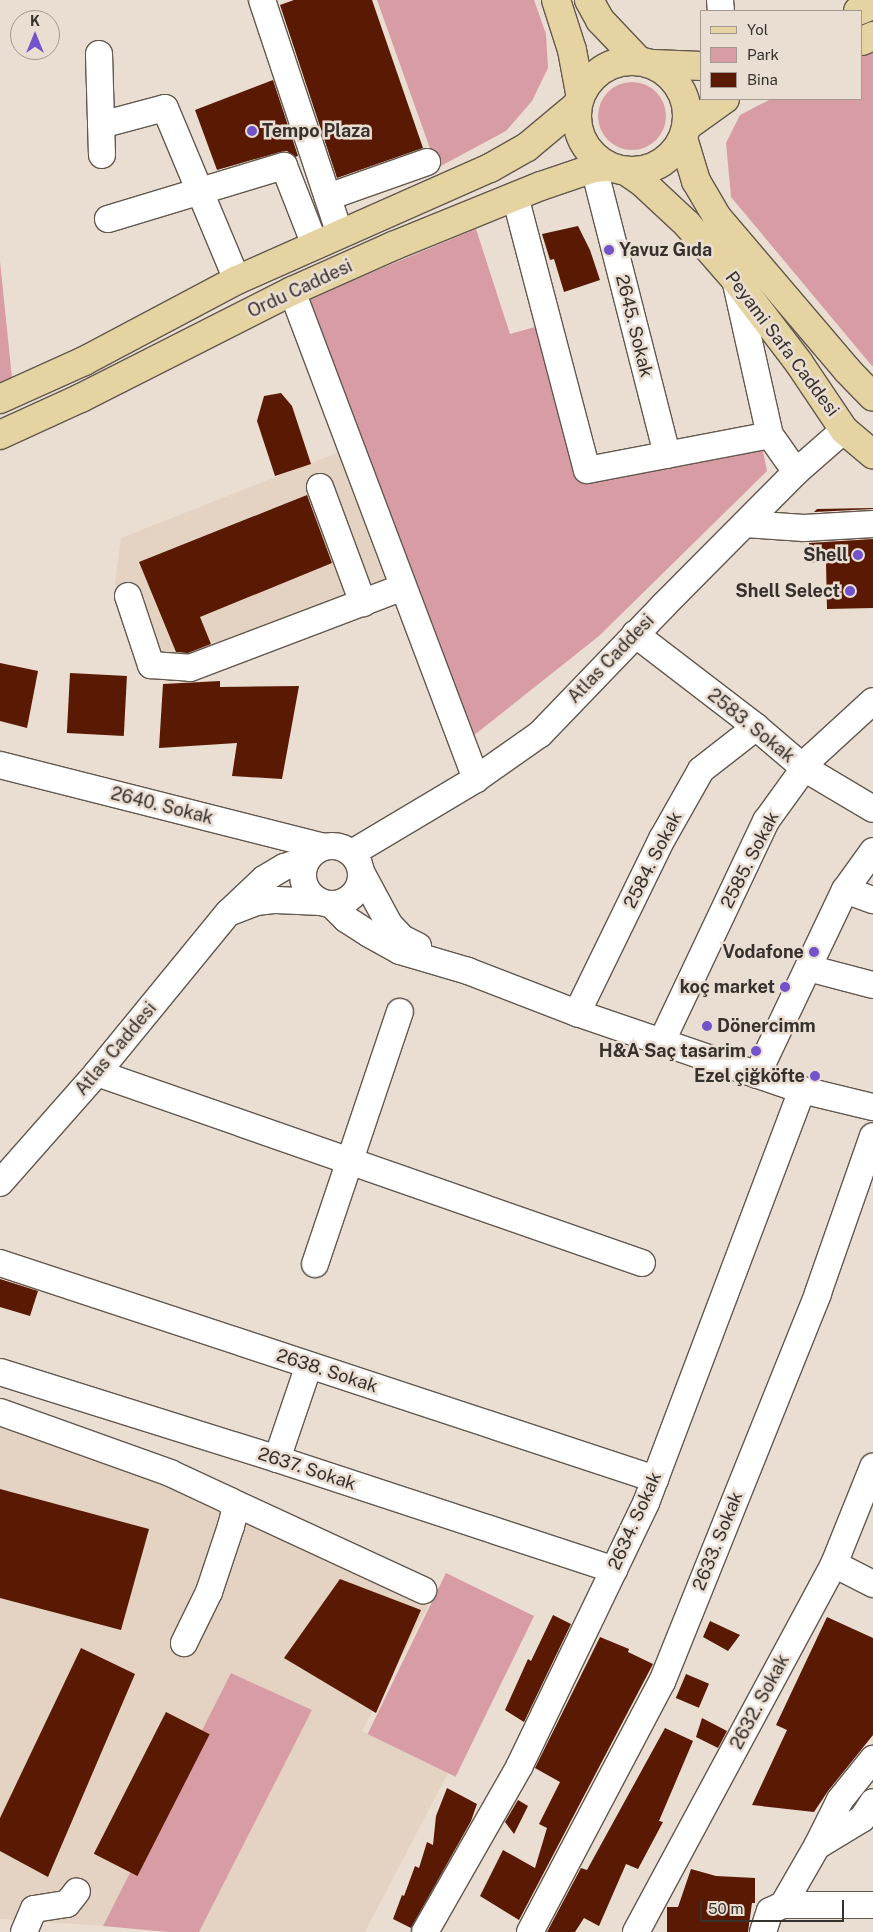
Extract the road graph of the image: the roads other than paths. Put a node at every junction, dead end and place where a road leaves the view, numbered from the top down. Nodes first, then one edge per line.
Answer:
1 (262, 0) edge
2 (556, 0) edge
3 (873, 5) edge
4 (597, 7) edge
5 (860, 10) edge
6 (99, 54) dead end
7 (646, 62) junction
8 (700, 66) edge
9 (578, 100) junction
10 (724, 100) edge
11 (101, 125) junction
12 (685, 133) junction
13 (102, 155) dead end
14 (426, 162) dead end
15 (610, 169) junction
16 (200, 192) junction
17 (515, 196) junction
18 (328, 197) junction
19 (108, 219) dead end
20 (340, 234) junction
21 (315, 245) junction
22 (735, 279) junction
23 (237, 280) junction
24 (292, 291) junction
25 (872, 395) edge
26 (0, 399) edge
27 (851, 428) edge
28 (0, 435) edge
29 (770, 435) junction
30 (873, 454) edge
31 (667, 455) junction
32 (796, 472) junction
33 (320, 487) dead end
34 (745, 524) junction
35 (873, 524) edge
36 (404, 587) junction
37 (128, 596) dead end
38 (363, 603) junction
39 (635, 634) junction
40 (873, 701) edge
41 (756, 727) junction
42 (0, 765) edge
43 (804, 768) junction
44 (476, 779) junction
45 (873, 809) edge
46 (873, 851) edge
47 (315, 853) junction
48 (356, 863) junction
49 (845, 890) junction
50 (873, 900) edge
51 (326, 903) junction
52 (228, 913) junction
53 (808, 968) junction
54 (468, 971) junction
55 (873, 985) edge
56 (400, 1012) dead end
57 (577, 1013) junction
58 (661, 1043) junction
59 (97, 1073) junction
60 (757, 1075) junction
61 (802, 1090) junction
62 (873, 1107) edge
63 (873, 1136) edge
64 (351, 1163) junction
65 (0, 1183) edge
66 (0, 1263) edge
67 (642, 1263) dead end
68 (315, 1264) dead end
69 (309, 1365) junction
70 (0, 1372) edge
71 (0, 1412) edge
72 (277, 1459) junction
73 (873, 1467) edge
74 (655, 1479) junction
75 (230, 1502) junction
76 (834, 1564) junction
77 (614, 1570) junction
78 (873, 1584) edge
79 (423, 1590) dead end
80 (184, 1643) dead end
81 (873, 1759) edge
82 (873, 1802) edge
83 (817, 1846) junction
84 (77, 1891) dead end
85 (783, 1905) junction
86 (873, 1905) edge
87 (24, 1932) edge
88 (425, 1932) edge
89 (530, 1932) edge
90 (636, 1932) edge
91 (763, 1932) edge

1 - 18 street
2 - 9 main road
3 - 5 main road
4 - 7 main road
6 - 11 street
7 - 8 main road
7 - 9 main road
7 - 12 main road
9 - 15 main road
9 - 20 main road, Ordu Caddesi
10 - 12 main road
11 - 13 street
11 - 16 street
12 - 15 main road
12 - 25 main road, Peyami Safa Caddesi
14 - 18 street
15 - 17 main road, Ordu Caddesi
15 - 22 main road, Peyami Safa Caddesi
15 - 31 street, 2645. Sokak
16 - 19 street
16 - 21 street
16 - 23 street
17 - 24 main road, Ordu Caddesi
17 - 31 street
18 - 20 street
20 - 21 main road, Ordu Caddesi
21 - 23 main road, Ordu Caddesi
22 - 27 main road, Peyami Safa Caddesi
22 - 29 street
23 - 26 main road, Ordu Caddesi
24 - 28 main road, Ordu Caddesi
24 - 36 street
25 - 27 main road
27 - 30 main road, Peyami Safa Caddesi
27 - 32 street, Atlas Caddesi
29 - 31 street
29 - 32 street
32 - 34 street, Atlas Caddesi
33 - 38 street
34 - 35 street
34 - 39 street, Atlas Caddesi
36 - 38 street
36 - 44 street
37 - 38 street
39 - 41 street, 2583. Sokak
39 - 44 street, Atlas Caddesi
40 - 43 street, 2585. Sokak
41 - 43 street, 2583. Sokak
41 - 57 street, 2584. Sokak
42 - 47 street, 2640. Sokak
43 - 45 street, 2583. Sokak
43 - 58 street, 2585. Sokak
44 - 48 street, Atlas Caddesi
46 - 49 street
47 - 48 street
47 - 51 street
47 - 52 street, Atlas Caddesi
48 - 51 street
48 - 54 street
49 - 50 street
49 - 53 street
51 - 52 street
51 - 54 street
52 - 59 street, Atlas Caddesi
53 - 55 street
53 - 60 street
54 - 57 street
56 - 64 street
57 - 58 street
58 - 60 street
59 - 64 street
59 - 65 street, Atlas Caddesi
60 - 61 street
61 - 62 street
61 - 74 street, 2634. Sokak
63 - 89 street, 2633. Sokak
64 - 67 street
64 - 68 street
66 - 69 street, 2638. Sokak
69 - 72 street
69 - 74 street, 2638. Sokak
70 - 72 street, 2637. Sokak
71 - 75 street
72 - 77 street, 2637. Sokak
73 - 76 street, 2632. Sokak
74 - 77 street, 2634. Sokak
75 - 79 street
75 - 80 street
76 - 78 street
76 - 90 street, 2632. Sokak
77 - 88 street, 2634. Sokak
81 - 83 street
82 - 83 street
83 - 85 street
84 - 87 street
85 - 86 street
85 - 91 street

